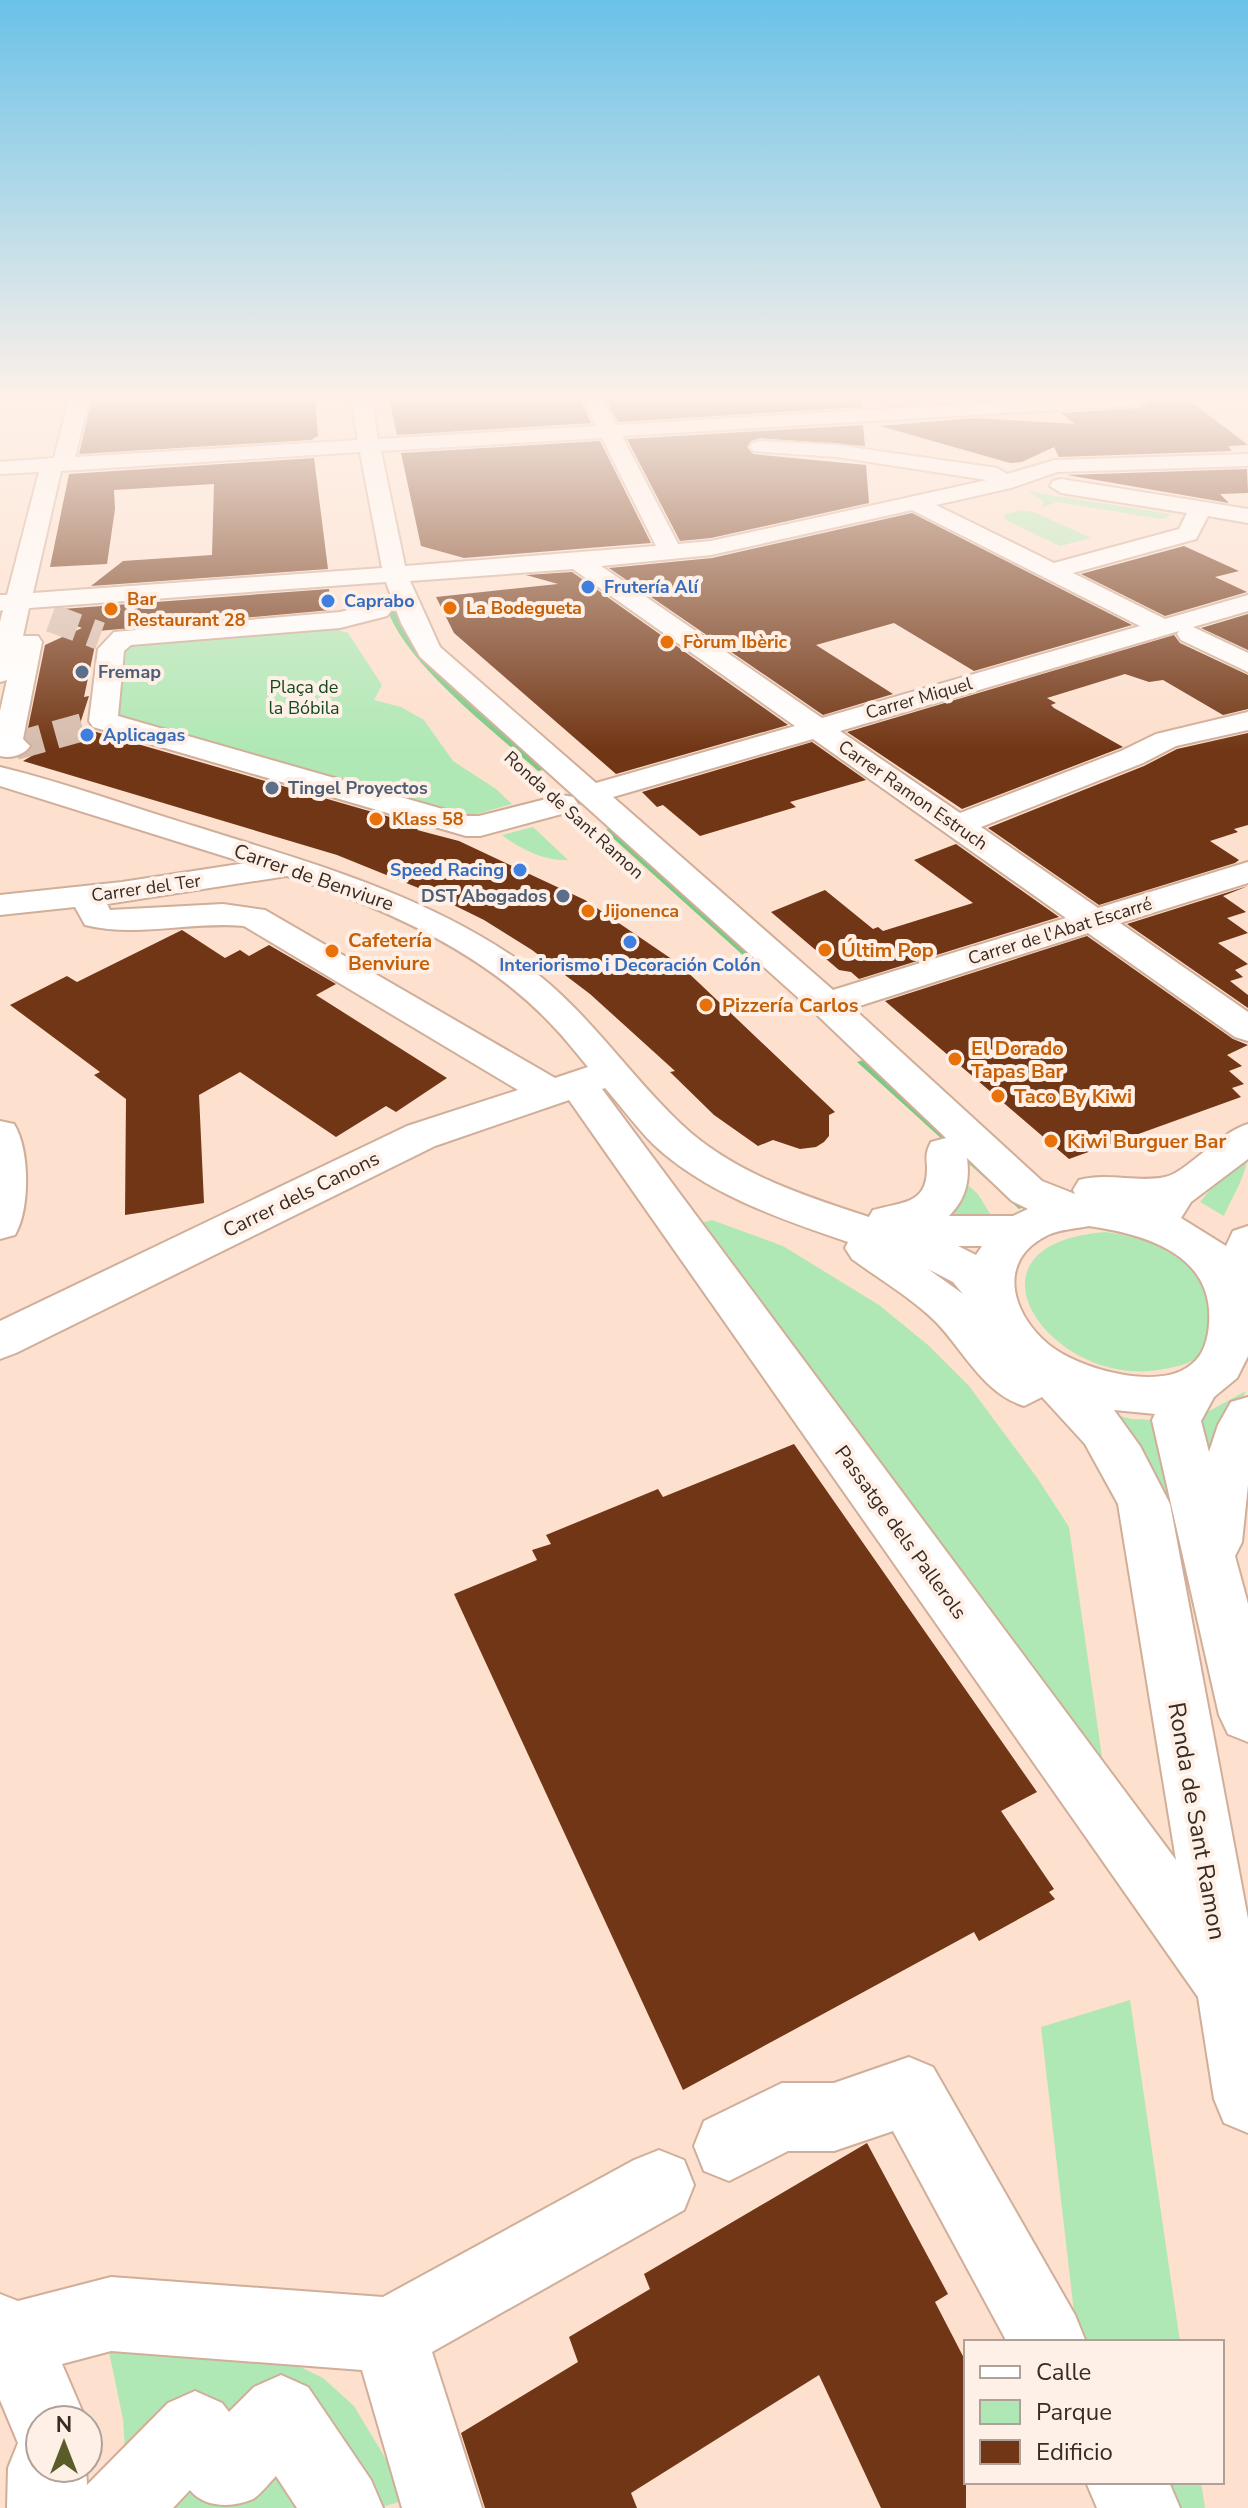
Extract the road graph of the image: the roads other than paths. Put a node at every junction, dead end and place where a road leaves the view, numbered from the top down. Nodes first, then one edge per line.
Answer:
1 (39, 516) edge
2 (372, 516) edge
3 (653, 516) edge
4 (857, 516) edge
5 (941, 516) edge
6 (1197, 516) edge
7 (671, 553) junction
8 (578, 561) junction
9 (374, 567) junction
10 (1049, 572) junction
11 (9, 603) edge
12 (1248, 603) edge
13 (378, 611) junction
14 (51, 618) dead end
15 (1176, 631) junction
16 (1248, 664) edge
17 (0, 674) edge
18 (1248, 721) edge
19 (817, 728) junction
20 (15, 746) dead end
21 (0, 776) edge
22 (576, 799) junction
23 (956, 826) junction
24 (291, 866) junction
25 (1248, 872) edge
26 (86, 896) junction
27 (0, 905) edge
28 (1092, 921) junction
29 (827, 1004) junction
30 (1248, 1029) edge
31 (580, 1082) junction
32 (0, 1134) edge
33 (1248, 1138) edge
34 (957, 1143) junction
35 (1166, 1208) junction
36 (1087, 1212) junction
37 (818, 1216) junction
38 (0, 1224) edge
39 (874, 1224) junction
40 (1023, 1229) junction
41 (1248, 1242) edge
42 (1242, 1303) junction
43 (996, 1310) junction
44 (0, 1341) edge
45 (1037, 1360) junction
46 (1196, 1386) junction
47 (1248, 1416) edge
48 (1152, 1542) junction
49 (1214, 1572) junction
50 (1248, 1715) edge
51 (1226, 1982) junction
52 (1248, 2099) edge
53 (729, 2146) dead end
54 (659, 2185) dead end
55 (6, 2335) edge
56 (389, 2335) junction
57 (1047, 2340) edge
58 (39, 2404) edge
59 (47, 2484) edge
60 (1127, 2484) edge
61 (47, 2508) edge
62 (117, 2508) edge
63 (343, 2508) edge
64 (442, 2508) edge
65 (1140, 2508) edge

1 - 11 street
2 - 9 street, Ronda de Sant Ramon
3 - 7 street
4 - 7 street
5 - 10 street
6 - 10 street
7 - 8 street
8 - 9 street
8 - 19 street, Carrer Ramon Estruch
9 - 11 street
9 - 13 street, Ronda de Sant Ramon
9 - 22 street, Ronda de Sant Ramon
10 - 15 street
11 - 17 street
12 - 15 street, Carrer Miquel
13 - 22 street, Ronda de Sant Ramon
13 - 22 street
14 - 20 street
15 - 16 street
15 - 19 street, Carrer Miquel
18 - 23 street
19 - 22 street, Carrer Miquel
19 - 23 street, Carrer Ramon Estruch
21 - 24 street, Carrer de Benviure
22 - 29 street, Ronda de Sant Ramon
22 - 34 street, Ronda de Sant Ramon
23 - 28 street, Carrer Ramon Estruch
24 - 26 street, Carrer del Ter
24 - 31 street, Carrer de Benviure
25 - 28 street, Carrer de l'Abat Escarré
26 - 27 street, Carrer del Ter
26 - 31 street
28 - 29 street, Carrer de l'Abat Escarré
28 - 30 street, Carrer Ramon Estruch
29 - 34 street, Ronda de Sant Ramon
31 - 37 street, Carrer de Benviure
31 - 44 street, Carrer dels Canons
31 - 51 street, Passatge dels Pallerols
32 - 38 street
33 - 35 street
34 - 35 street, Ronda de Sant Ramon
34 - 36 street, Ronda de Sant Ramon
34 - 39 street
34 - 40 street, Ronda de Sant Ramon
35 - 36 street, Ronda de Sant Ramon
35 - 42 street, Ronda de Sant Ramon
36 - 40 street, Ronda de Sant Ramon
37 - 39 street, Carrer de Benviure
37 - 43 street, Carrer de Benviure
37 - 48 street, Ronda de Sant Ramon
39 - 40 street, Carrer de Benviure
40 - 43 street, Ronda de Sant Ramon
41 - 42 street
42 - 46 street, Ronda de Sant Ramon
43 - 45 street, Ronda de Sant Ramon
45 - 46 street, Ronda de Sant Ramon
45 - 48 street, Ronda de Sant Ramon
46 - 49 street, Ronda de Sant Ramon
47 - 49 street, Ronda de Sant Ramon
48 - 51 street, Ronda de Sant Ramon
49 - 50 street, Ronda de Sant Ramon
51 - 52 street, Ronda de Sant Ramon
53 - 57 street
54 - 56 street
55 - 56 street
55 - 58 street
56 - 64 street
59 - 61 street
60 - 65 street
62 - 63 street

